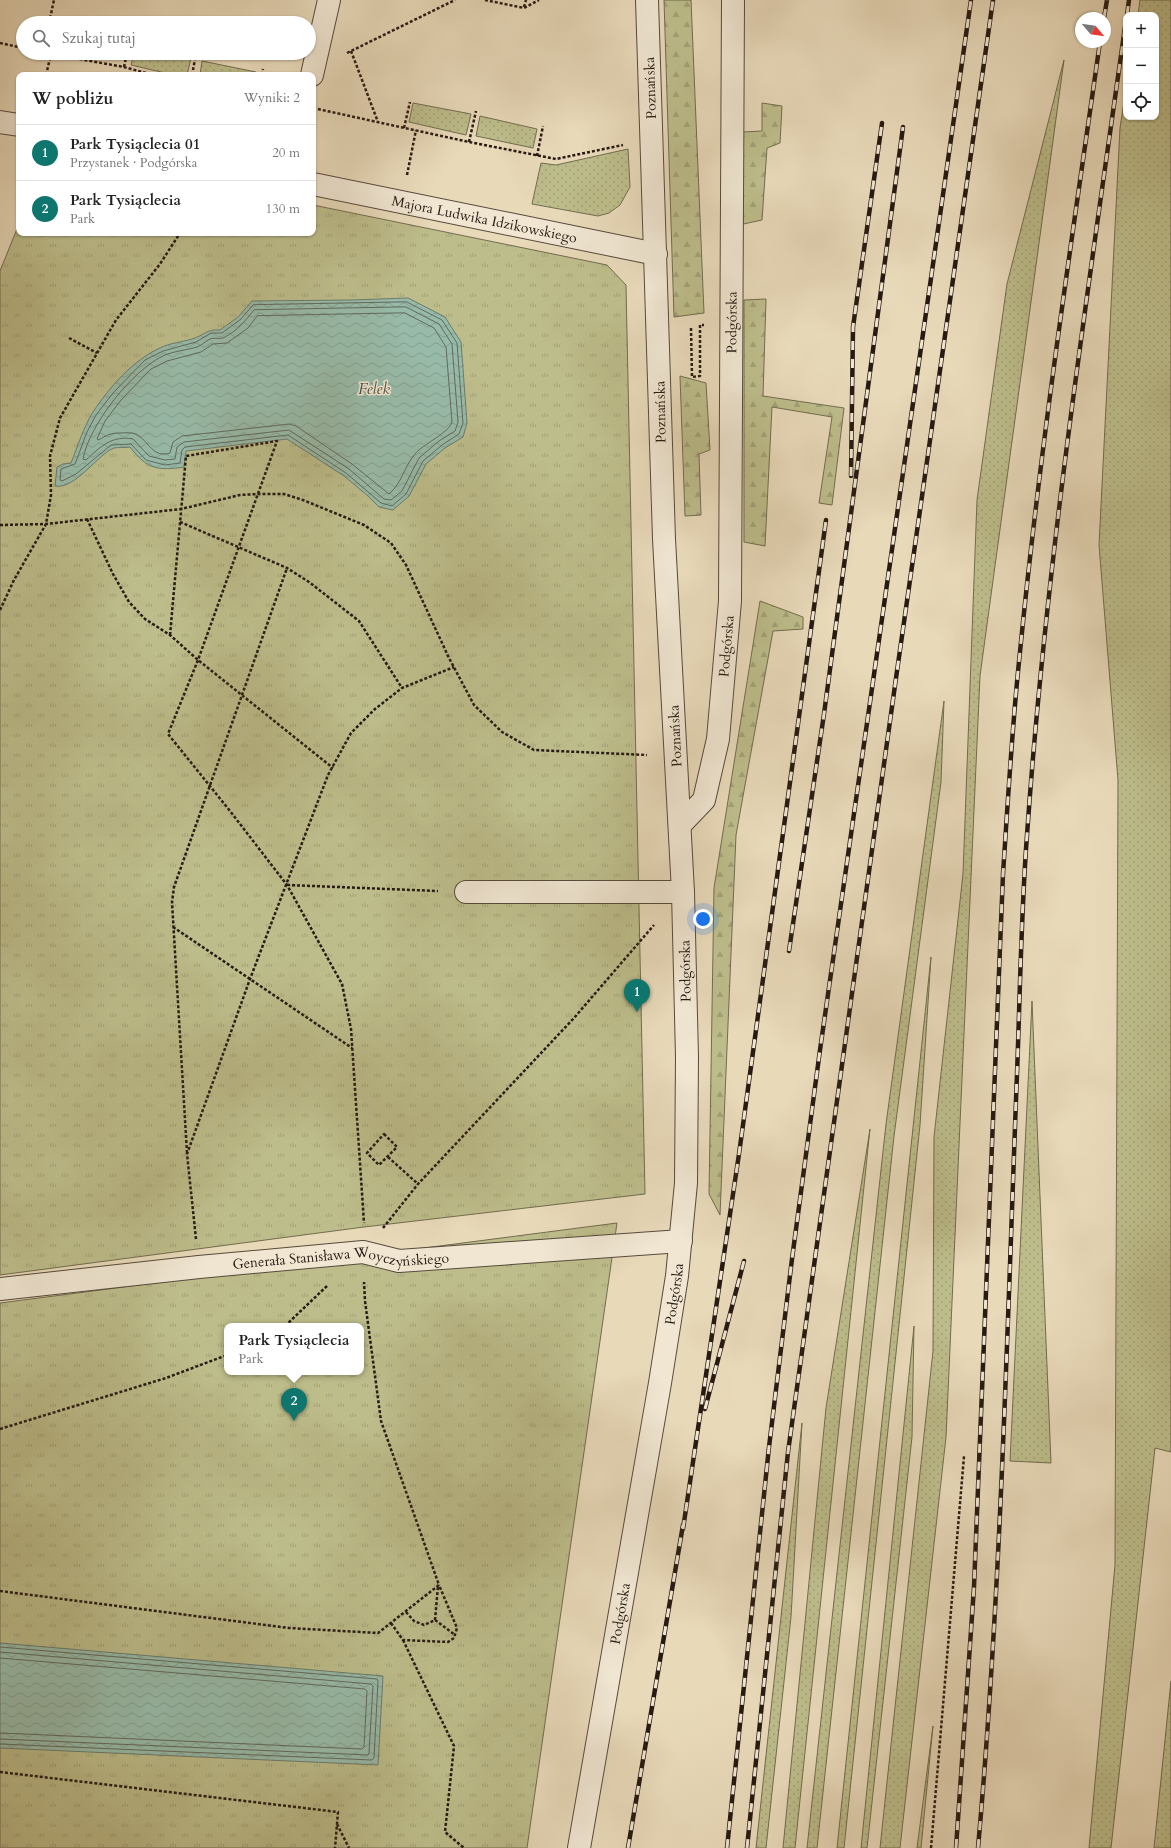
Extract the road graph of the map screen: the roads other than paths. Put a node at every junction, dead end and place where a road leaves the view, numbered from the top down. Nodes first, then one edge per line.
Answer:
1 (328, 0) edge
2 (647, 0) edge
3 (733, 0) edge
4 (316, 55) edge
5 (315, 60) edge
6 (312, 72) edge
7 (0, 122) edge
8 (16, 125) edge
9 (316, 185) edge
10 (656, 254) junction
11 (681, 824) junction
12 (466, 892) road end
13 (683, 892) junction
14 (681, 1241) junction
15 (0, 1289) edge
16 (579, 1848) edge

1 - 4 street
2 - 10 street, Poznańska
3 - 11 street, Podgórska
5 - 6 street
7 - 8 street
9 - 10 street, Majora Ludwika Idzikowskiego
10 - 11 street, Poznańska
11 - 13 street, Podgórska
12 - 13 street
13 - 14 street, Podgórska
14 - 15 street, Generała Stanisława Woyczyńskiego
14 - 16 street, Podgórska

